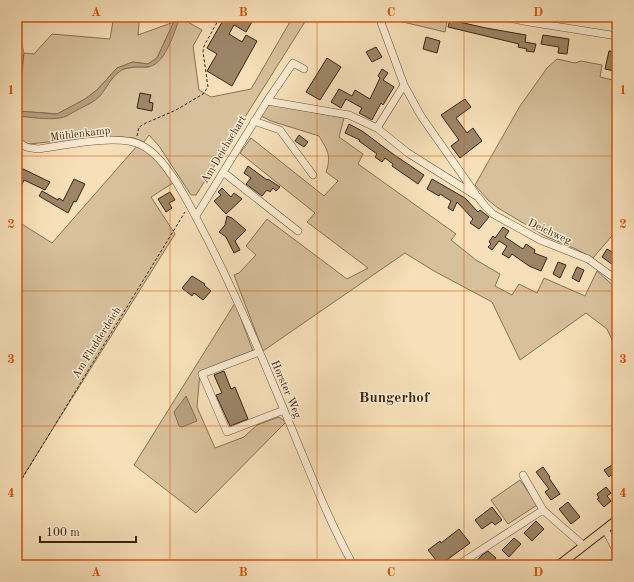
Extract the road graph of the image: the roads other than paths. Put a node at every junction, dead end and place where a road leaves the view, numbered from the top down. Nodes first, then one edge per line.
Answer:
1 (379, 17) edge
2 (504, 17) edge
3 (617, 36) edge
4 (17, 39) edge
5 (304, 69) dead end
6 (17, 74) edge
7 (404, 85) junction
8 (270, 101) junction
9 (254, 121) junction
10 (377, 128) junction
11 (18, 144) edge
12 (223, 172) junction
13 (313, 174) dead end
14 (478, 197) junction
15 (197, 219) junction
16 (298, 231) dead end
17 (617, 280) edge
18 (259, 352) junction
19 (284, 410) junction
20 (523, 475) dead end
21 (543, 510) junction
22 (617, 520) edge
23 (605, 529) junction
24 (584, 546) junction
25 (617, 552) edge
26 (561, 564) edge
27 (353, 565) edge
28 (458, 565) edge

1 - 7 street, Deichweg
2 - 3 street
4 - 6 street
5 - 8 street, Am Deichschart
7 - 10 street
7 - 14 street, Deichweg
8 - 9 street, Am Deichschart
8 - 10 street, Deichweg
9 - 12 street, Am Deichschart
9 - 13 street
10 - 14 street, Deichweg
11 - 15 street, Mühlenkamp
12 - 15 street, Am Deichschart
12 - 16 street
14 - 17 street, Deichweg
15 - 18 street, Horster Weg
18 - 19 street, Horster Weg
18 - 19 street
19 - 27 street, Horster Weg
20 - 21 street
21 - 24 street
21 - 28 street
22 - 23 main road
23 - 24 main road
23 - 25 street
24 - 26 main road

